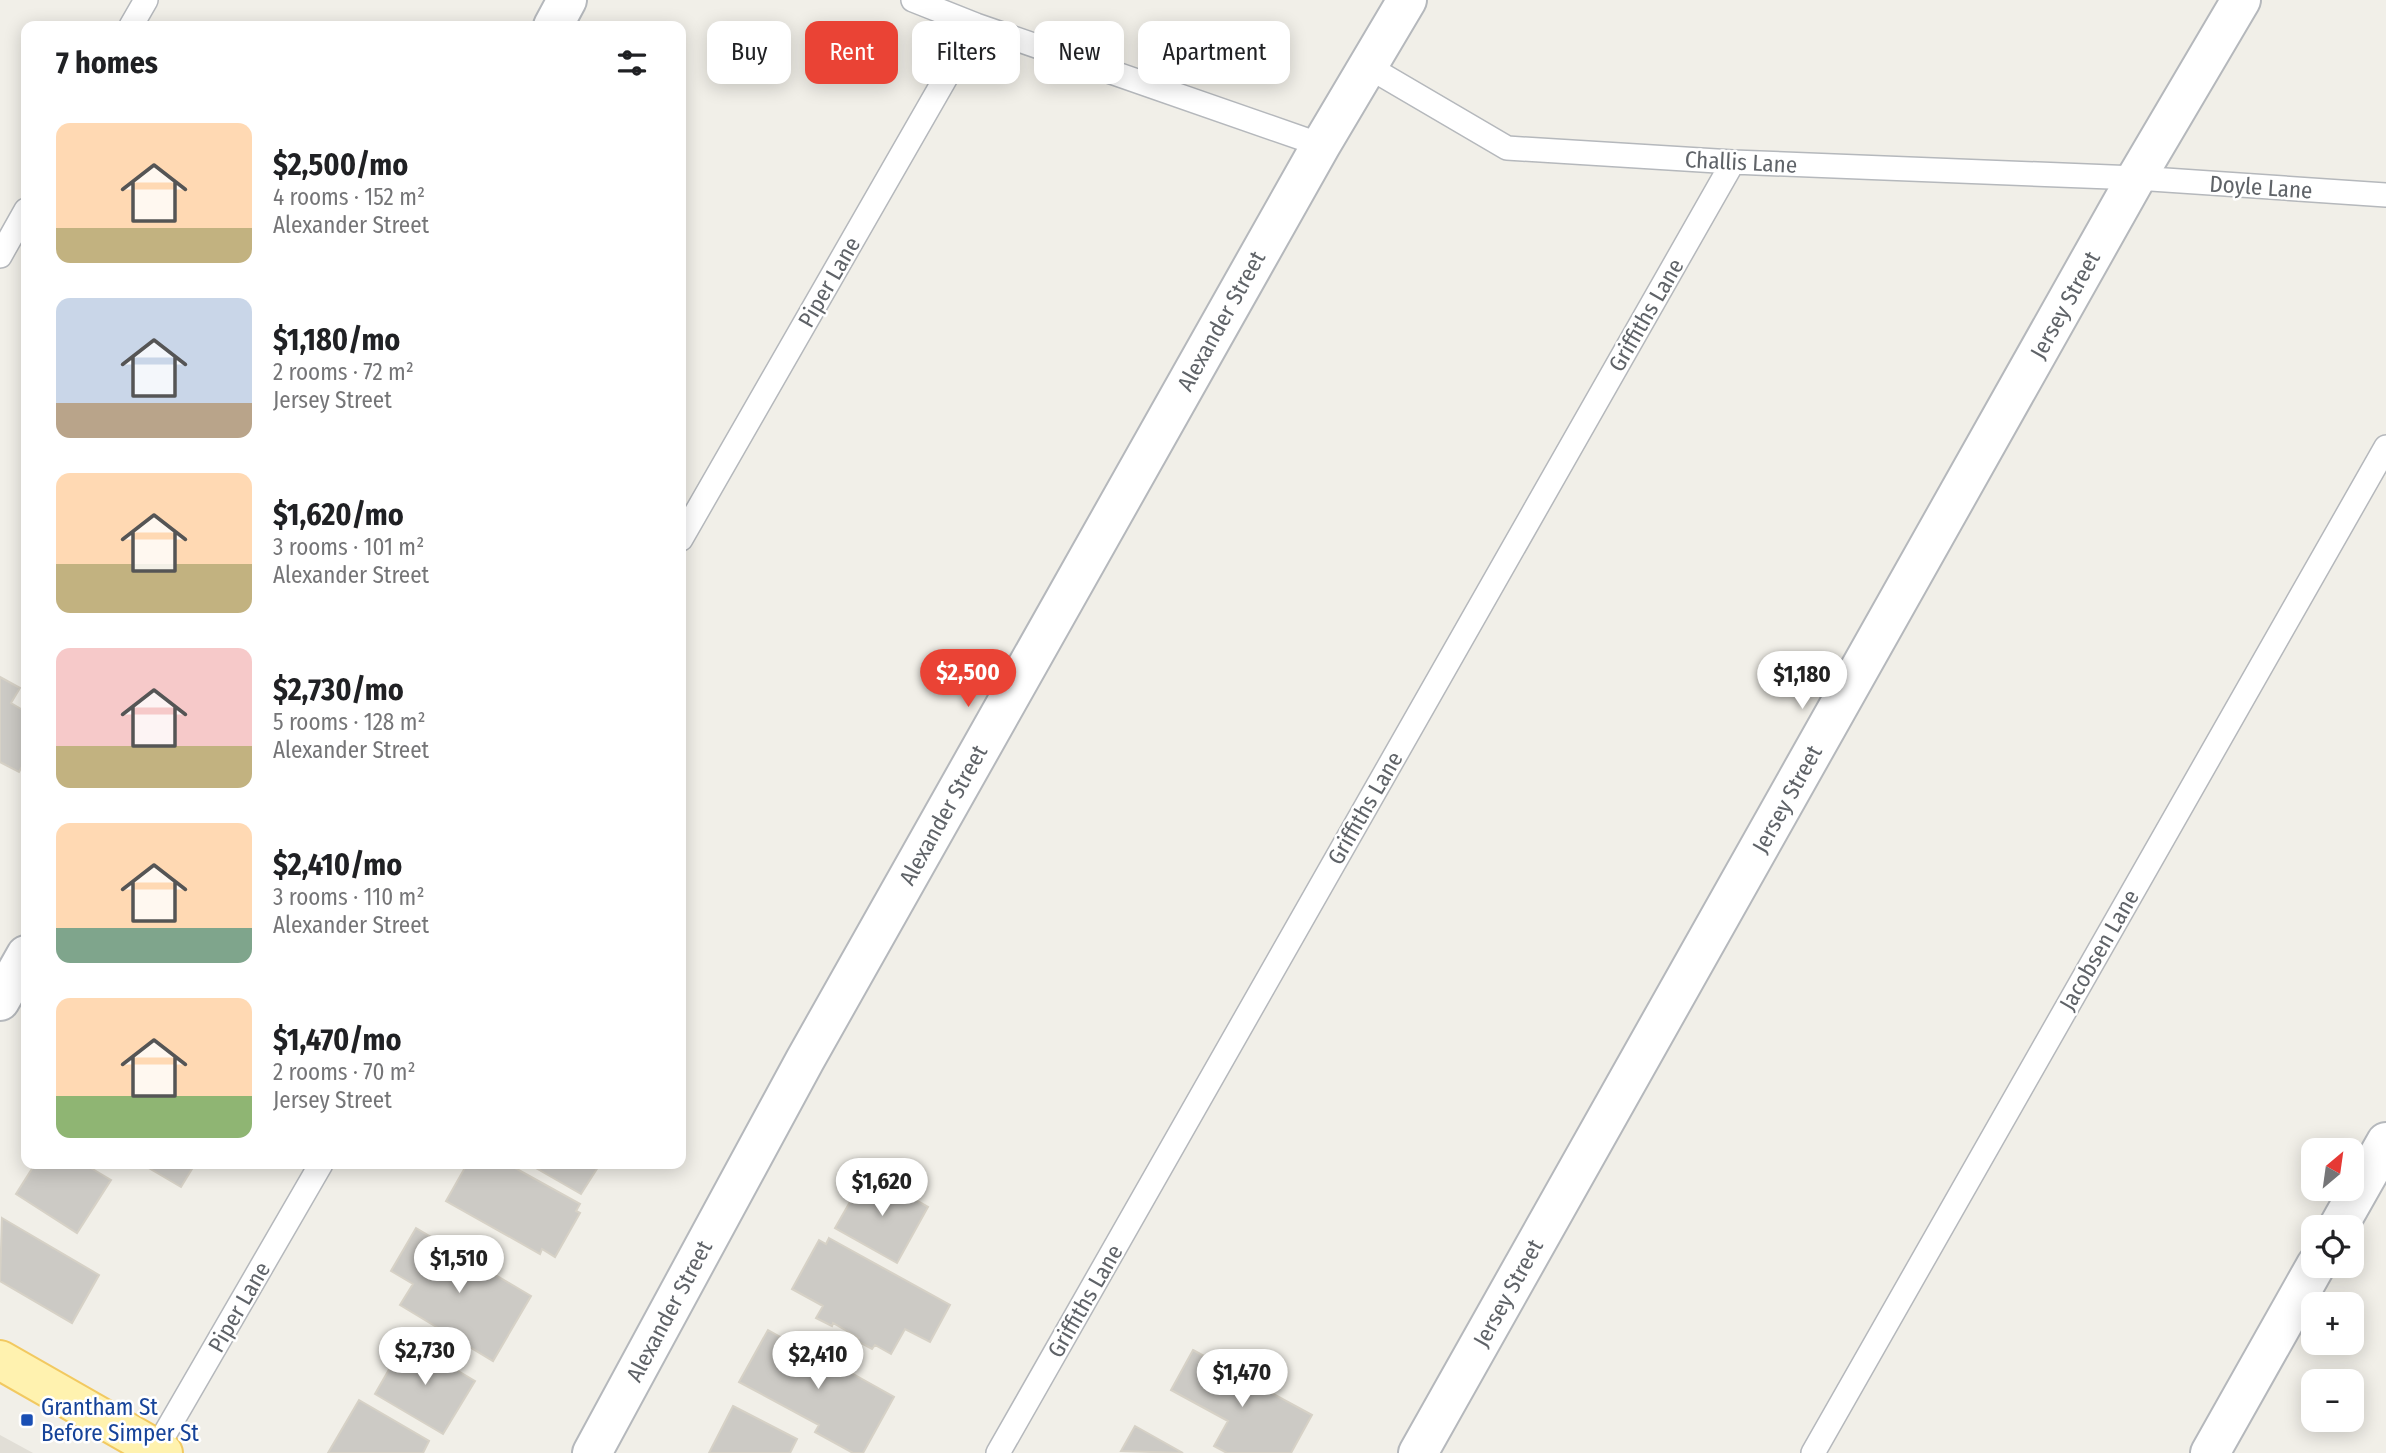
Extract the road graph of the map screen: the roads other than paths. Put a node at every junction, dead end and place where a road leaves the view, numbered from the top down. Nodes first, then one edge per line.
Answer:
1 (146, 0) edge
2 (568, 0) edge
3 (913, 0) edge
4 (1407, 0) edge
5 (2242, 0) edge
6 (134, 21) edge
7 (556, 21) edge
8 (966, 21) edge
9 (1020, 40) edge
10 (1367, 66) junction
11 (942, 84) edge
12 (1321, 145) junction
13 (1732, 162) junction
14 (2136, 178) junction
15 (2386, 195) edge
16 (21, 219) edge
17 (0, 256) edge
18 (2386, 447) edge
19 (686, 530) edge
20 (21, 964) edge
21 (0, 1001) edge
22 (2386, 1142) edge
23 (318, 1169) edge
24 (2345, 1215) edge
25 (2309, 1278) edge
26 (0, 1360) edge
27 (160, 1451) edge
28 (592, 1453) edge
29 (998, 1453) edge
30 (1418, 1453) edge
31 (1813, 1453) edge
32 (2210, 1453) edge

1 - 6 lane
2 - 7 street
3 - 8 lane
4 - 10 street, Alexander Street
5 - 14 street, Jersey Street
9 - 12 lane
10 - 12 street, Alexander Street
10 - 13 lane, Challis Lane
11 - 19 lane, Piper Lane
12 - 28 street, Alexander Street
13 - 14 lane, Challis Lane
13 - 29 lane, Griffiths Lane
14 - 15 lane, Doyle Lane
14 - 30 street, Jersey Street
16 - 17 lane
18 - 31 lane, Jacobsen Lane
20 - 21 street
22 - 24 street
23 - 27 lane, Piper Lane
25 - 32 street
26 - 27 main road

